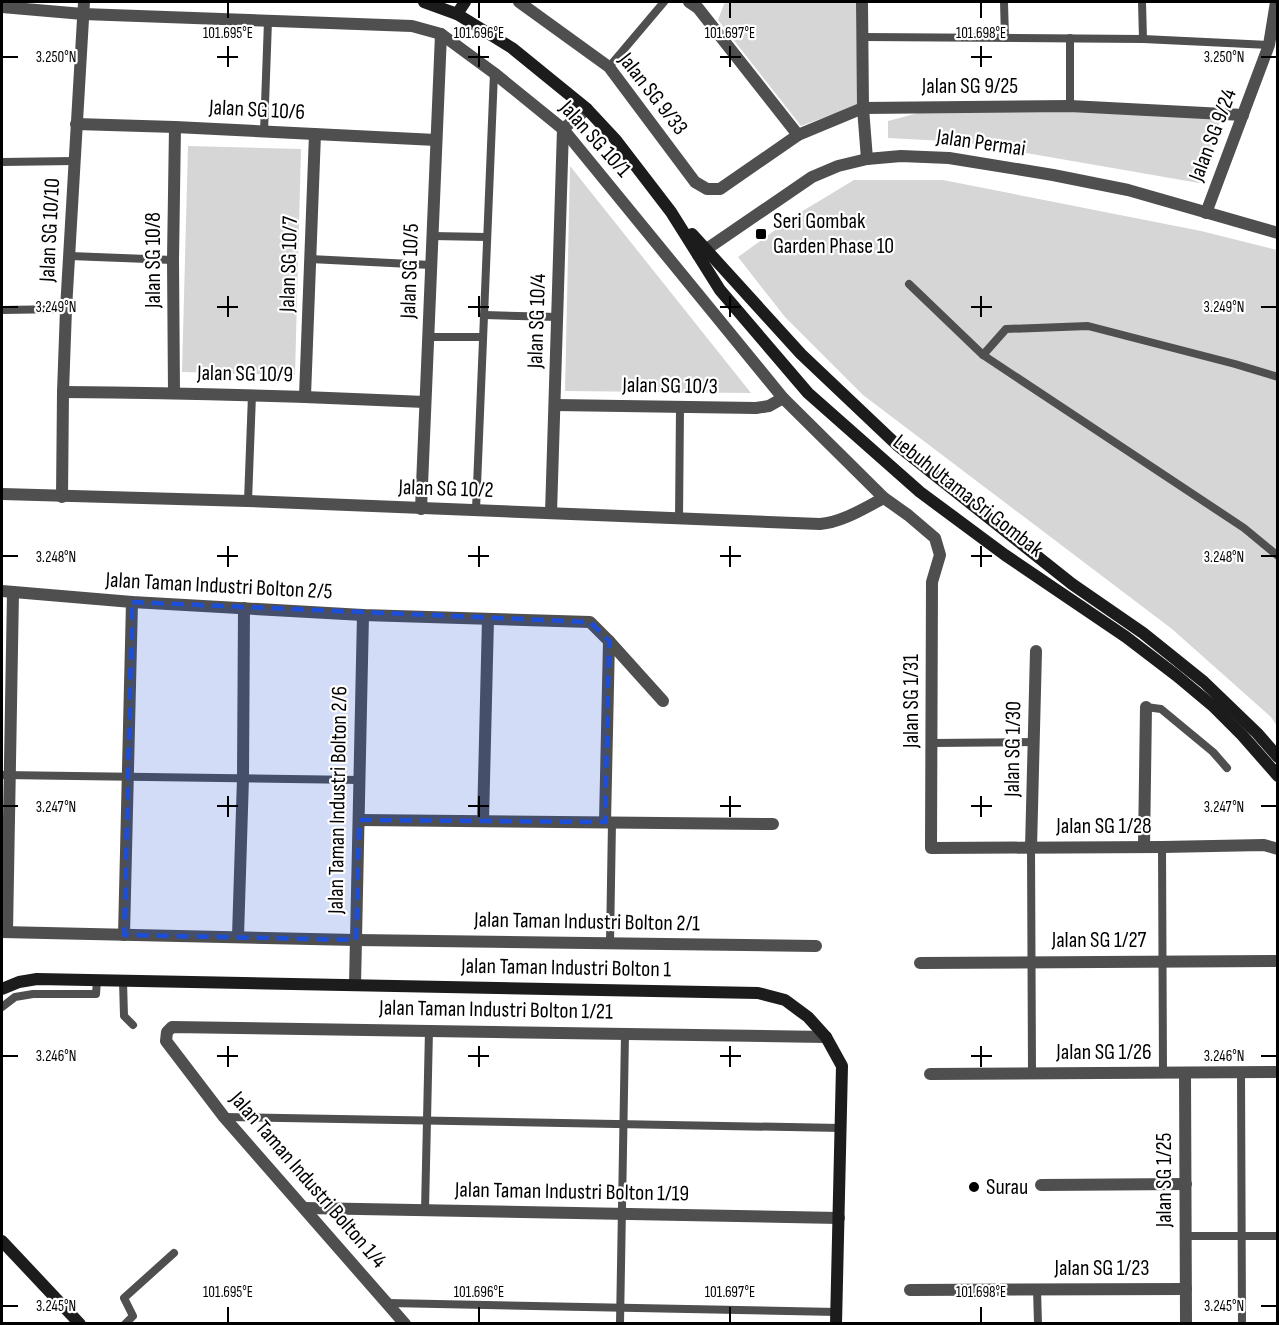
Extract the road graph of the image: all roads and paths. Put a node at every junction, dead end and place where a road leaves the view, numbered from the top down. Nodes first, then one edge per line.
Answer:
1 (424, 2) edge
2 (465, 2) edge
3 (519, 2) edge
4 (664, 2) edge
5 (709, 2) edge
6 (862, 2) edge
7 (1004, 2) edge
8 (1142, 2) edge
9 (694, 5) edge
10 (1276, 6) edge
11 (2, 7) edge
12 (83, 8) edge
13 (457, 14) junction
14 (268, 21) junction
15 (441, 34) junction
16 (863, 37) junction
17 (1005, 38) junction
18 (1070, 38) junction
19 (1143, 39) junction
20 (1269, 45) junction
21 (609, 67) junction
22 (494, 73) junction
23 (1070, 106) junction
24 (863, 108) junction
25 (587, 109) junction
26 (1243, 115) junction
27 (76, 124) junction
28 (175, 127) junction
29 (563, 129) junction
30 (264, 132) junction
31 (315, 134) junction
32 (798, 135) junction
33 (436, 140) junction
34 (867, 159) junction
35 (74, 160) junction
36 (2, 162) edge
37 (720, 189) joint
38 (1206, 213) junction
39 (1278, 233) edge
40 (432, 236) junction
41 (488, 237) junction
42 (702, 252) junction
43 (70, 256) junction
44 (310, 259) junction
45 (173, 260) junction
46 (431, 265) junction
47 (909, 284) dead end
48 (66, 309) junction
49 (2, 310) edge
50 (484, 315) junction
51 (558, 317) junction
52 (428, 337) junction
53 (483, 337) junction
54 (983, 355) junction
55 (1278, 377) edge
56 (63, 392) junction
57 (174, 393) junction
58 (252, 395) junction
59 (305, 396) junction
60 (783, 398) junction
61 (425, 402) junction
62 (555, 405) junction
63 (680, 408) junction
64 (2, 494) edge
65 (62, 496) junction
66 (884, 498) junction
67 (248, 501) junction
68 (421, 509) junction
69 (476, 510) junction
70 (551, 513) junction
71 (679, 519) junction
72 (940, 555) joint
73 (1278, 556) edge
74 (7, 591) edge
75 (132, 602) junction
76 (244, 608) junction
77 (363, 615) junction
78 (488, 619) junction
79 (609, 641) junction
80 (1036, 651) dead end
81 (663, 701) dead end
82 (1146, 707) joint
83 (932, 742) junction
84 (1034, 742) junction
85 (1278, 757) edge
86 (1227, 768) dead end
87 (6, 775) edge
88 (128, 776) junction
89 (1278, 776) edge
90 (243, 778) junction
91 (360, 780) junction
92 (359, 820) junction
93 (483, 820) junction
94 (608, 822) junction
95 (773, 824) dead end
96 (1144, 847) junction
97 (1162, 847) junction
98 (931, 848) joint
99 (1031, 848) junction
100 (1278, 849) edge
101 (4, 932) edge
102 (124, 935) junction
103 (238, 936) junction
104 (356, 940) junction
105 (610, 943) junction
106 (816, 946) dead end
107 (1031, 961) junction
108 (1162, 961) junction
109 (1278, 961) edge
110 (920, 963) dead end
111 (97, 980) junction
112 (123, 981) junction
113 (355, 985) junction
114 (2, 989) edge
115 (2, 1006) edge
116 (133, 1025) dead end
117 (429, 1030) junction
118 (167, 1032) joint
119 (625, 1034) junction
120 (826, 1037) junction
121 (1163, 1072) junction
122 (1185, 1072) junction
123 (1241, 1072) junction
124 (1278, 1072) edge
125 (1032, 1073) junction
126 (930, 1074) dead end
127 (224, 1117) junction
128 (427, 1120) junction
129 (624, 1124) junction
130 (841, 1128) junction
131 (1041, 1185) dead end
132 (1185, 1185) junction
133 (305, 1208) junction
134 (425, 1210) junction
135 (622, 1214) junction
136 (838, 1218) junction
137 (1185, 1236) junction
138 (1242, 1236) junction
139 (1278, 1236) edge
140 (2, 1241) edge
141 (174, 1253) dead end
142 (1037, 1289) junction
143 (1186, 1289) junction
144 (910, 1290) dead end
145 (388, 1303) junction
146 (620, 1308) junction
147 (836, 1318) edge
148 (80, 1323) edge
149 (125, 1323) edge
150 (405, 1323) edge
151 (620, 1323) edge
152 (1038, 1323) edge
153 (1186, 1323) edge
154 (1242, 1323) edge

1 - 13 street, Lebuh Utama Sri Gombak
2 - 13 street
3 - 21 street, Jalan SG 9/33
4 - 21 lane
5 - 9 street
6 - 16 street
7 - 17 lane
8 - 19 lane
9 - 32 street
10 - 20 street, Jalan SG 9/24
11 - 12 street, Jalan SG 10/1
12 - 14 street, Jalan SG 10/1
12 - 27 street, Jalan SG 10/10
13 - 25 street, Lebuh Utama Sri Gombak
14 - 15 street, Jalan SG 10/1
14 - 30 lane
15 - 22 street, Jalan SG 10/1
15 - 33 street, Jalan SG 10/5
16 - 17 lane
16 - 24 street
17 - 18 lane
18 - 19 lane
18 - 23 lane
19 - 20 lane
20 - 26 street, Jalan SG 9/24
21 - 37 street, Jalan SG 9/33
22 - 29 street, Jalan SG 10/1
22 - 41 lane
23 - 24 street, Jalan SG 9/25
23 - 26 street, Jalan SG 9/25
24 - 32 street, Jalan SG 9/25
24 - 34 street
25 - 29 street
25 - 42 street, Lebuh Utama Sri Gombak
26 - 38 street, Jalan SG 9/24
27 - 28 street, Jalan SG 10/6
27 - 35 street, Jalan SG 10/10
28 - 30 street, Jalan SG 10/6
28 - 45 street, Jalan SG 10/8
29 - 51 street, Jalan SG 10/4
29 - 60 street, Jalan SG 10/1
30 - 31 street, Jalan SG 10/6
31 - 33 street, Jalan SG 10/6
31 - 44 street, Jalan SG 10/7
32 - 37 street, Jalan SG 9/25
33 - 40 street, Jalan SG 10/5
34 - 38 street, Jalan Permai
34 - 42 street, Jalan Permai
35 - 36 lane
35 - 43 street, Jalan SG 10/10
38 - 39 street, Jalan Permai
40 - 41 lane
40 - 46 street, Jalan SG 10/5
41 - 50 lane
42 - 85 street, Lebuh Utama Sri Gombak
42 - 89 street, Lebuh Utama Sri Gombak
43 - 45 lane
43 - 48 street, Jalan SG 10/10
44 - 46 lane
44 - 59 street, Jalan SG 10/7
45 - 57 street, Jalan SG 10/8
46 - 52 street, Jalan SG 10/5
47 - 54 lane
48 - 49 lane
48 - 56 street, Jalan SG 10/10
50 - 51 lane
50 - 53 lane
51 - 62 street, Jalan SG 10/4
52 - 53 lane
52 - 61 street, Jalan SG 10/5
53 - 69 lane
54 - 55 lane
54 - 73 lane
56 - 57 street, Jalan SG 10/9
56 - 65 street, Jalan SG 10/10
57 - 58 street, Jalan SG 10/9
58 - 59 street, Jalan SG 10/9
58 - 67 lane
59 - 61 street, Jalan SG 10/9
60 - 63 street, Jalan SG 10/3
60 - 66 street, Jalan SG 10/1
61 - 68 street, Jalan SG 10/5
62 - 63 street, Jalan SG 10/3
62 - 70 street, Jalan SG 10/4
63 - 71 lane
64 - 65 street, Jalan SG 10/2
65 - 67 street, Jalan SG 10/2
66 - 71 street, Jalan SG 10/2
66 - 72 street, Jalan SG 10/1
67 - 68 street, Jalan SG 10/2
68 - 69 street, Jalan SG 10/2
69 - 70 street, Jalan SG 10/2
70 - 71 street, Jalan SG 10/2
72 - 83 street, Jalan SG 1/31
74 - 75 street, Jalan Taman Industri Bolton 2/5
74 - 87 street
75 - 76 street, Jalan Taman Industri Bolton 2/5
75 - 88 street
76 - 77 street, Jalan Taman Industri Bolton 2/5
76 - 90 street
77 - 78 street, Jalan Taman Industri Bolton 2/5
77 - 91 street, Jalan Taman Industri Bolton 2/6
78 - 79 street, Jalan Taman Industri Bolton 2/5
78 - 93 street
79 - 81 street, Jalan Taman Industri Bolton 2/5
79 - 94 street
80 - 84 street, Jalan SG 1/30
82 - 86 lane
82 - 96 street
83 - 84 lane
83 - 98 street, Jalan SG 1/31
84 - 99 street, Jalan SG 1/30
87 - 88 lane
87 - 101 street
88 - 90 lane
88 - 102 street
90 - 91 lane
90 - 103 street
91 - 92 street, Jalan Taman Industri Bolton 2/6
92 - 93 street
92 - 104 street, Jalan Taman Industri Bolton 2/6
93 - 94 street
94 - 95 street
94 - 105 lane
96 - 97 street, Jalan SG 1/28
96 - 99 street, Jalan SG 1/28
97 - 100 street, Jalan SG 1/28
97 - 108 lane
98 - 99 street, Jalan SG 1/28
99 - 107 lane
101 - 102 street
102 - 103 street
103 - 104 street
104 - 105 street, Jalan Taman Industri Bolton 2/1
104 - 113 street, Jalan Taman Industri Bolton 2/6
105 - 106 street, Jalan Taman Industri Bolton 2/1
107 - 108 street, Jalan SG 1/27
107 - 110 street, Jalan SG 1/27
107 - 125 lane
108 - 109 street, Jalan SG 1/27
108 - 121 lane
111 - 112 street, Jalan Taman Industri Bolton 1
111 - 114 street, Jalan Taman Industri Bolton 1
111 - 115 lane
112 - 113 street, Jalan Taman Industri Bolton 1
112 - 116 lane
113 - 120 street, Jalan Taman Industri Bolton 1
117 - 118 street, Jalan Taman Industri Bolton 1/21
117 - 119 street, Jalan Taman Industri Bolton 1/21
117 - 128 lane
118 - 127 street, Jalan Taman Industri Bolton 1/4
119 - 120 street, Jalan Taman Industri Bolton 1/21
119 - 129 lane
120 - 130 street, Jalan Taman Industri Bolton 1
121 - 122 street, Jalan SG 1/26
121 - 125 street, Jalan SG 1/26
122 - 123 street, Jalan SG 1/26
122 - 132 street, Jalan SG 1/25
123 - 124 street, Jalan SG 1/26
123 - 138 lane
125 - 126 street, Jalan SG 1/26
127 - 128 lane
127 - 133 street, Jalan Taman Industri Bolton 1/4
128 - 129 lane
128 - 134 lane
129 - 130 lane
129 - 135 lane
130 - 136 street, Jalan Taman Industri Bolton 1
131 - 132 street
132 - 137 street, Jalan SG 1/25
133 - 134 street, Jalan Taman Industri Bolton 1/19
133 - 145 street, Jalan Taman Industri Bolton 1/4
134 - 135 street, Jalan Taman Industri Bolton 1/19
135 - 136 street, Jalan Taman Industri Bolton 1/19
135 - 146 lane
136 - 147 street, Jalan Taman Industri Bolton 1
137 - 138 lane
137 - 143 street, Jalan SG 1/25
138 - 139 lane
138 - 154 lane
140 - 148 street
141 - 149 lane
142 - 143 street, Jalan SG 1/23
142 - 144 street, Jalan SG 1/23
142 - 152 lane
143 - 153 street, Jalan SG 1/25
145 - 146 lane
145 - 150 street, Jalan Taman Industri Bolton 1/4
146 - 147 lane
146 - 151 lane

